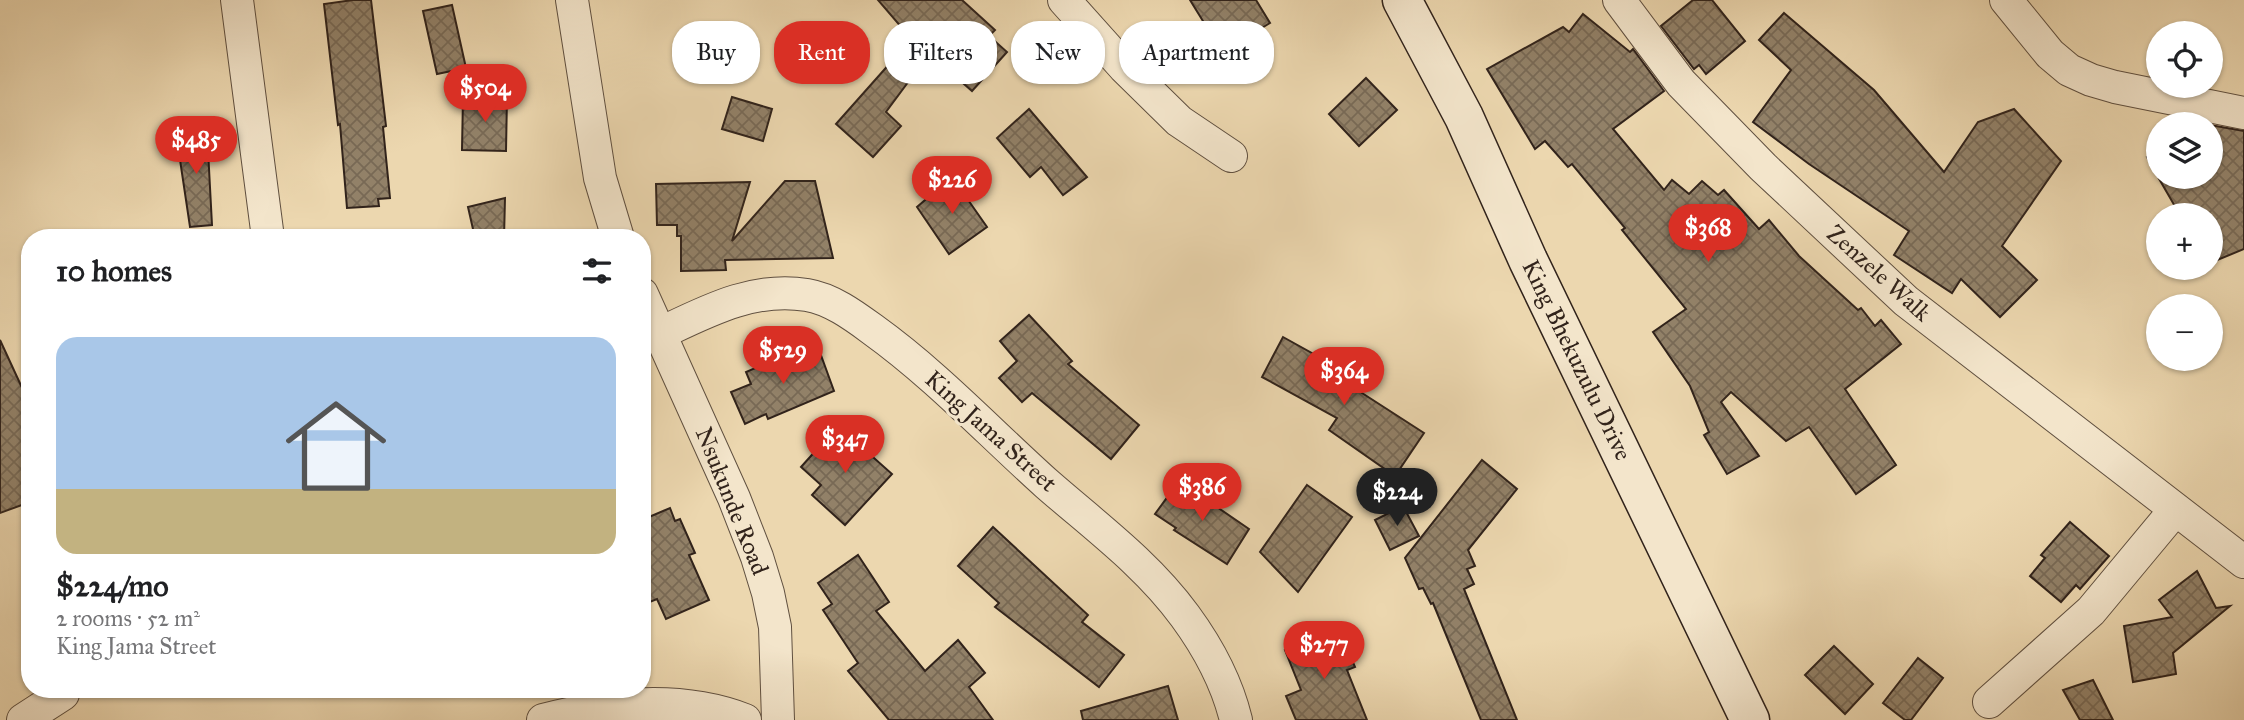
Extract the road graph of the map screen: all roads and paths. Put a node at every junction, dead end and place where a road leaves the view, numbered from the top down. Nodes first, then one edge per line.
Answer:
1 (237, 0) edge
2 (572, 0) edge
3 (1064, 0) edge
4 (1402, 0) edge
5 (1619, 0) edge
6 (2006, 0) edge
7 (2244, 113) edge
8 (1231, 156) dead end
9 (267, 229) edge
10 (615, 229) edge
11 (651, 312) edge
12 (661, 333) junction
13 (2175, 510) junction
14 (2244, 562) edge
15 (67, 701) edge
16 (1989, 702) dead end
17 (23, 720) edge
18 (543, 720) edge
19 (745, 720) edge
20 (778, 720) edge
21 (1236, 720) edge
22 (1750, 720) edge

1 - 9 street
2 - 10 street
3 - 8 street
4 - 22 street, King Bhekuzulu Drive
5 - 13 street, Zenzele Walk
6 - 7 street
11 - 12 street, Nsukunde Road
12 - 20 street, Nsukunde Road
12 - 21 street, King Jama Street
13 - 14 street, Zenzele Walk
13 - 16 street
15 - 17 street
18 - 19 street

